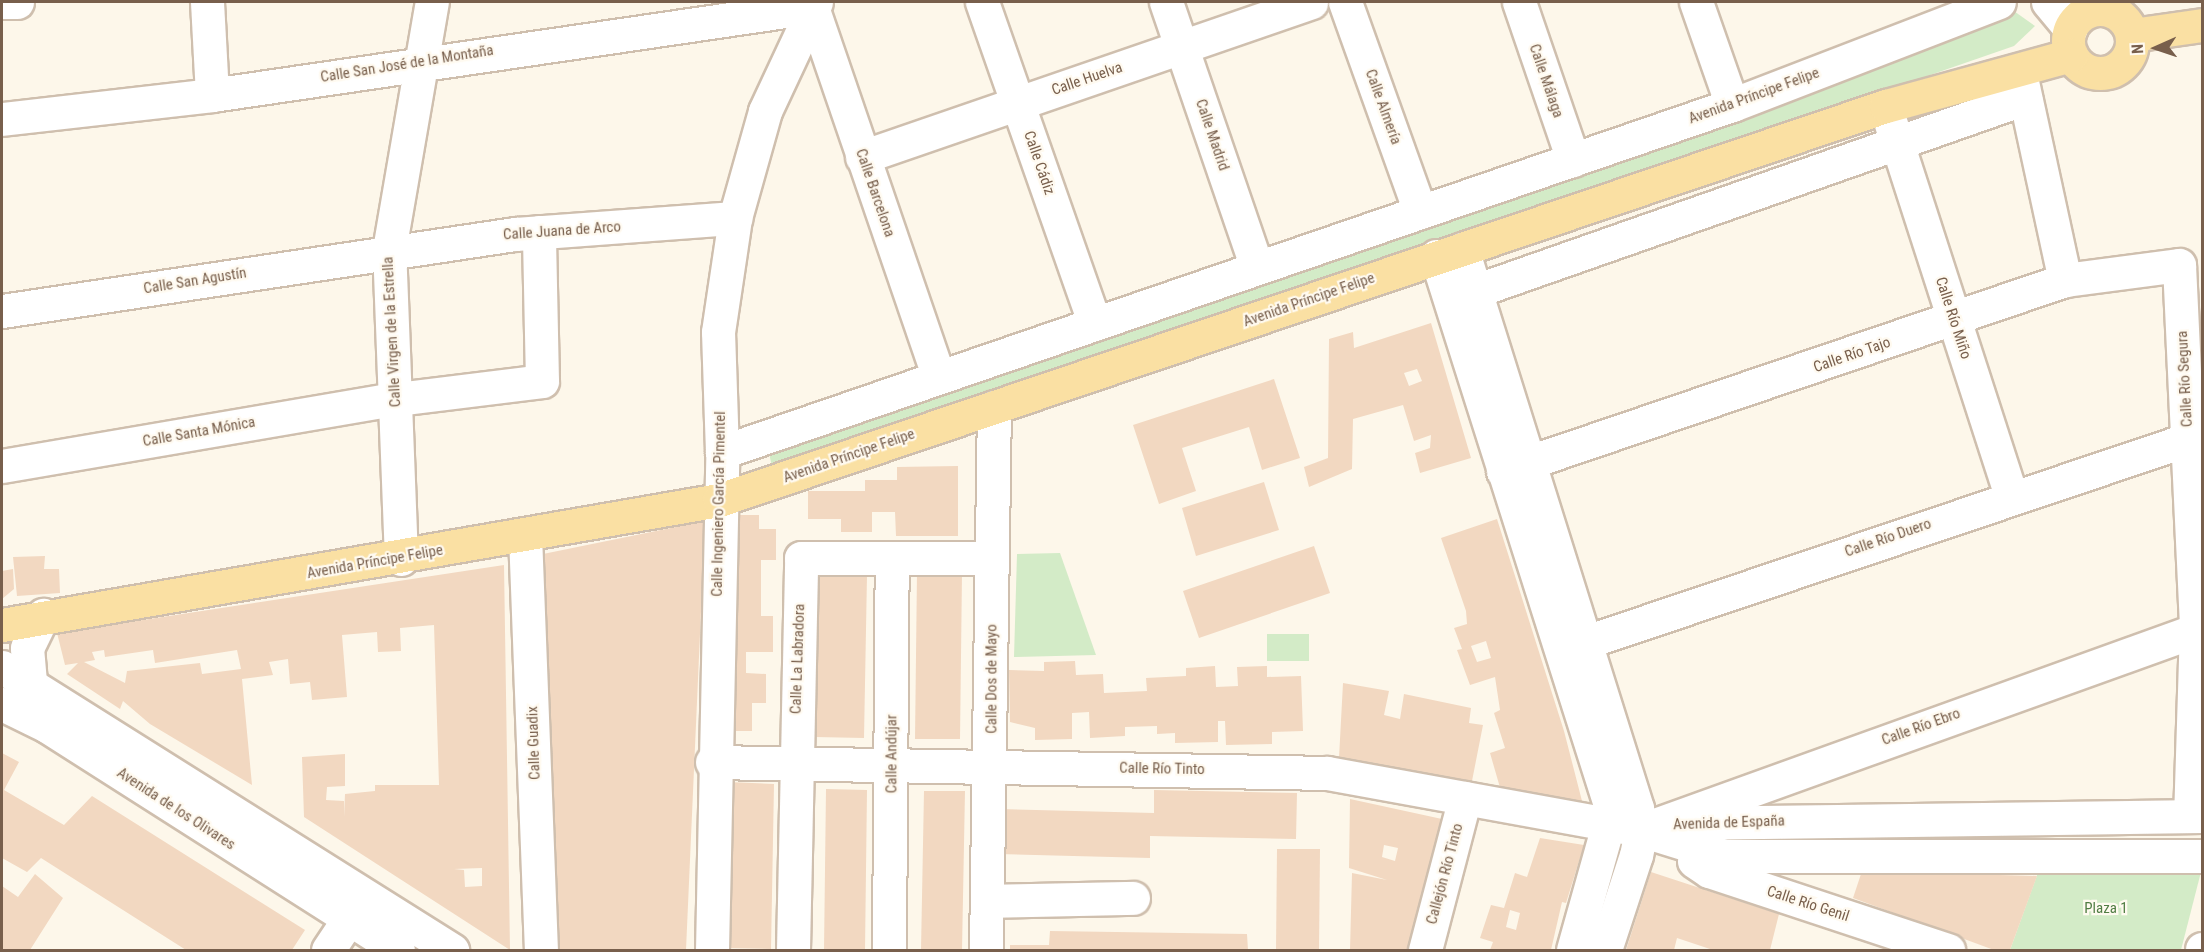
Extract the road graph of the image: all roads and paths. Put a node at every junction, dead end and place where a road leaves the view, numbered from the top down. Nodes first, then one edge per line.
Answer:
1 (2, 2) edge
2 (17, 2) edge
3 (207, 2) edge
4 (432, 2) edge
5 (982, 2) edge
6 (1166, 2) edge
7 (1311, 2) edge
8 (1345, 2) edge
9 (1519, 2) edge
10 (1696, 2) edge
11 (1999, 2) edge
12 (2048, 2) edge
13 (814, 4) edge
14 (2097, 5) edge
15 (2202, 25) edge
16 (2132, 35) junction
17 (2071, 42) junction
18 (1182, 47) junction
19 (424, 60) junction
20 (2022, 83) junction
21 (212, 95) junction
22 (1017, 102) junction
23 (1732, 105) junction
24 (1886, 106) junction
25 (2, 119) edge
26 (1896, 140) junction
27 (862, 157) junction
28 (1573, 160) junction
29 (1669, 181) junction
30 (1420, 212) junction
31 (1679, 217) junction
32 (735, 218) junction
33 (539, 232) junction
34 (389, 250) junction
35 (1449, 253) junction
36 (2179, 265) joint
37 (1257, 268) junction
38 (2065, 280) junction
39 (1464, 295) junction
40 (2, 311) edge
41 (1953, 320) junction
42 (1095, 324) junction
43 (939, 378) junction
44 (396, 399) junction
45 (994, 407) junction
46 (2189, 439) junction
47 (722, 452) junction
48 (2, 466) edge
49 (1516, 467) junction
50 (2011, 496) junction
51 (719, 500) junction
52 (525, 535) junction
53 (892, 558) junction
54 (992, 558) junction
55 (401, 559) junction
56 (43, 615) junction
57 (2, 625) edge
58 (2199, 628) edge
59 (1575, 646) junction
60 (2, 667) edge
61 (30, 682) junction
62 (2, 704) edge
63 (712, 762) junction
64 (795, 764) junction
65 (892, 766) junction
66 (992, 766) junction
67 (1465, 798) junction
68 (2196, 816) edge
69 (1607, 827) junction
70 (1641, 830) junction
71 (1679, 840) junction
72 (2202, 856) edge
73 (1133, 898) dead end
74 (988, 901) junction
75 (356, 908) junction
76 (1908, 944) edge
77 (328, 951) edge
78 (398, 951) edge
79 (452, 951) edge
80 (541, 951) edge
81 (712, 951) edge
82 (794, 951) edge
83 (889, 951) edge
84 (986, 951) edge
85 (1425, 951) edge
86 (1573, 951) edge
87 (1605, 951) edge
88 (1948, 951) edge

1 - 2 street
3 - 21 street
4 - 19 street, Calle Virgen de la Estrella
5 - 22 street, Calle Cádiz
6 - 18 street, Calle Madrid
7 - 18 street, Calle Huelva
8 - 30 street, Calle Almería
9 - 28 street, Calle Málaga
10 - 23 street
11 - 23 street, Avenida Príncipe Felipe
12 - 17 street
13 - 19 street, Calle San José de la Montaña
13 - 27 street, Calle Barcelona
13 - 32 street, Calle Ingeniero García Pimentel
14 - 16 main road
14 - 17 main road
15 - 16 main road
16 - 17 main road
17 - 20 main road, Avenida Príncipe Felipe
18 - 22 street, Calle Huelva
18 - 37 street, Calle Madrid
19 - 21 street, Calle San José de la Montaña
19 - 34 street, Calle Virgen de la Estrella
20 - 24 main road, Avenida Príncipe Felipe
20 - 26 street, Avenida Príncipe Felipe
20 - 38 street
21 - 25 street, Calle San José de la Montaña
22 - 27 street, Calle Huelva
22 - 42 street, Calle Cádiz
23 - 28 street, Avenida Príncipe Felipe
24 - 26 street
24 - 29 main road, Avenida Príncipe Felipe
26 - 31 street, Avenida Príncipe Felipe
26 - 41 street, Calle Río Miño
27 - 43 street, Calle Barcelona
28 - 30 street, Avenida Príncipe Felipe
29 - 31 street
29 - 35 main road, Avenida Príncipe Felipe
30 - 37 street, Avenida Príncipe Felipe
31 - 39 street, Avenida Príncipe Felipe
32 - 33 street, Calle Juana de Arco
32 - 47 street, Calle Ingeniero García Pimentel
33 - 34 street, Calle Juana de Arco
33 - 44 street, Calle Santa Mónica
34 - 40 street, Calle San Agustín
34 - 44 street, Calle Virgen de la Estrella
35 - 39 street
35 - 45 main road, Avenida Príncipe Felipe
36 - 38 street, Calle Río Tajo
36 - 46 street, Calle Río Segura
37 - 42 street, Avenida Príncipe Felipe
38 - 41 street, Calle Río Tajo
39 - 49 street
41 - 49 street, Calle Río Tajo
41 - 50 street, Calle Río Miño
42 - 43 street, Avenida Príncipe Felipe
43 - 47 street, Avenida Príncipe Felipe
44 - 48 street, Calle Santa Mónica
44 - 55 street, Calle Virgen de la Estrella
45 - 51 main road, Avenida Príncipe Felipe
45 - 54 street, Calle Dos de Mayo
46 - 50 street, Calle Río Duero
46 - 58 street, Calle Río Segura
47 - 51 street, Calle Ingeniero García Pimentel
49 - 59 street
50 - 59 street, Calle Río Duero
51 - 52 main road, Avenida Príncipe Felipe
51 - 63 street, Calle Ingeniero García Pimentel
52 - 55 main road, Avenida Príncipe Felipe
52 - 80 street, Calle Guadix
53 - 54 street, Calle La Labradora
53 - 64 street, Calle La Labradora
53 - 65 street, Calle Andújar
54 - 66 street, Calle Dos de Mayo
55 - 56 main road, Avenida Príncipe Felipe
56 - 57 main road, Avenida Príncipe Felipe
56 - 61 street
58 - 68 street, Calle Río Segura
58 - 70 street, Calle Río Ebro
59 - 69 street
59 - 70 street
60 - 61 street, Avenida de los Olivares
61 - 75 street, Avenida de los Olivares
62 - 75 street, Avenida de los Olivares
63 - 64 street, Calle Río Tinto
63 - 81 street, Calle Ingeniero García Pimentel
64 - 65 street, Calle Río Tinto
64 - 82 street, Calle La Labradora
65 - 66 street, Calle Río Tinto
65 - 83 street, Calle Andújar
66 - 67 street, Calle Río Tinto
66 - 74 street, Calle Dos de Mayo
67 - 69 street, Calle Río Tinto
67 - 85 street, Callejón Río Tinto
68 - 70 street, Avenida de España
69 - 70 street, Calle Río Tinto
69 - 86 street
70 - 71 street, Avenida de España
70 - 87 street
71 - 72 street, Avenida de España
71 - 76 street, Calle Río Genil
73 - 74 street
74 - 84 street, Calle Dos de Mayo
75 - 77 street
75 - 78 street, Avenida de los Olivares
75 - 79 street, Avenida de los Olivares
76 - 88 street, Calle Río Genil

